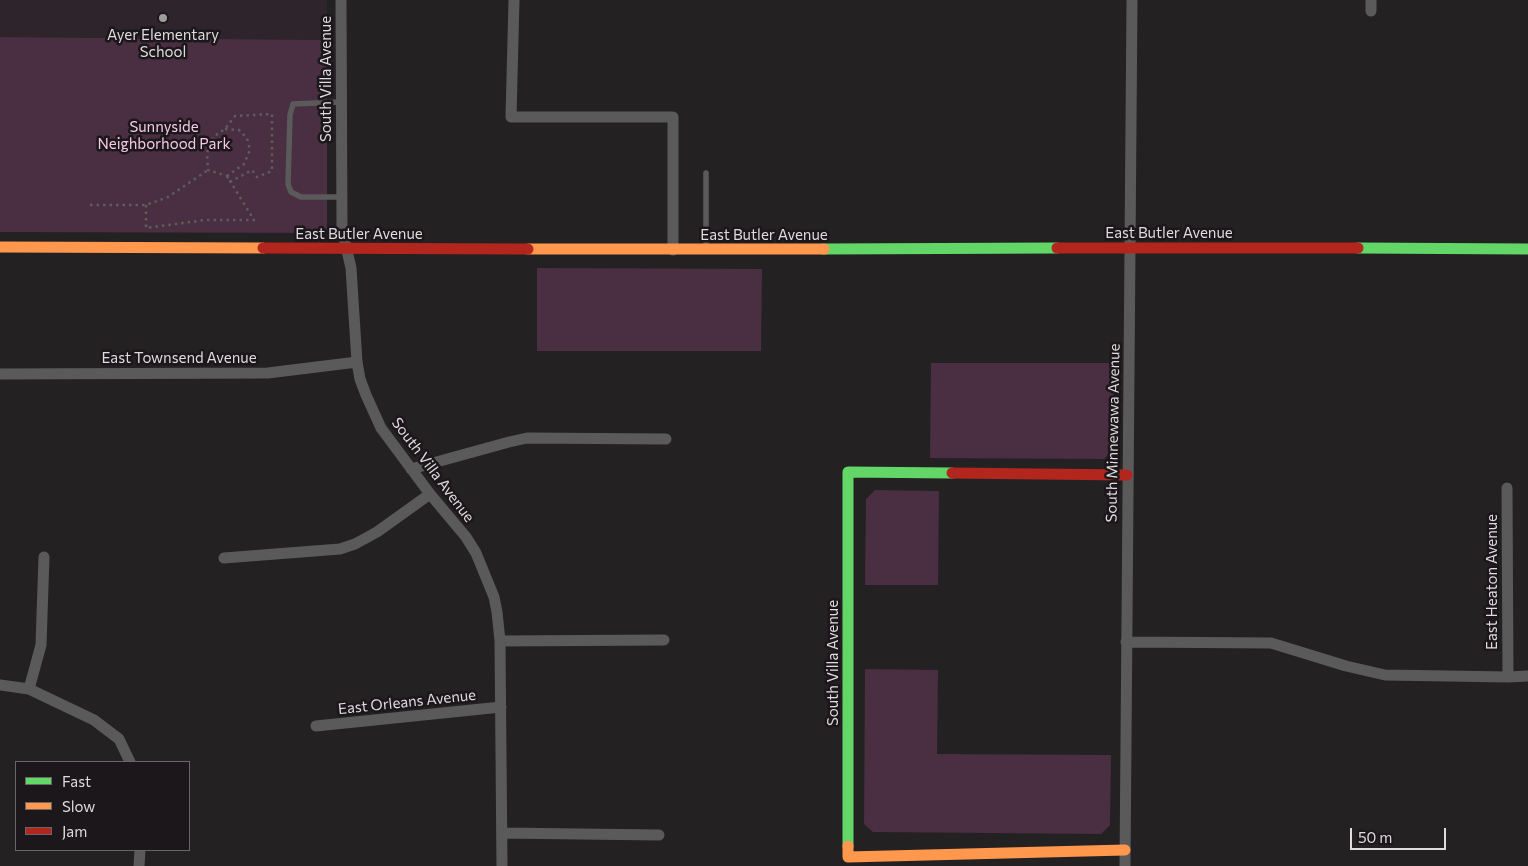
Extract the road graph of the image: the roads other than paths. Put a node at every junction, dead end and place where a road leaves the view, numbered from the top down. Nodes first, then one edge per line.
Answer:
1 (341, 0) edge
2 (514, 0) edge
3 (1132, 0) edge
4 (341, 102) junction
5 (706, 174) dead end
6 (342, 197) junction
7 (0, 247) edge
8 (1131, 248) junction
9 (347, 249) junction
10 (1528, 249) edge
11 (673, 250) junction
12 (706, 250) junction
13 (357, 362) junction
14 (0, 374) edge
15 (666, 439) dead end
16 (411, 469) junction
17 (1127, 475) junction
18 (1506, 488) dead end
19 (430, 494) junction
20 (44, 557) dead end
21 (224, 558) dead end
22 (500, 640) junction
23 (664, 640) dead end
24 (1126, 642) junction
25 (1528, 676) edge
26 (1508, 677) junction
27 (0, 685) edge
28 (29, 689) junction
29 (501, 707) junction
30 (316, 726) dead end
31 (130, 761) edge
32 (502, 833) junction
33 (659, 835) dead end
34 (1125, 850) junction
35 (140, 851) edge
36 (139, 866) edge
37 (502, 866) edge
38 (1125, 866) edge

1 - 4 street, South Villa Avenue
2 - 11 street
3 - 8 street, South Minnewawa Avenue
4 - 6 street, South Villa Avenue
4 - 6 lane
5 - 12 lane
6 - 9 street, South Villa Avenue
7 - 9 street, East Butler Avenue
8 - 10 street, East Butler Avenue
8 - 12 street, East Butler Avenue
8 - 17 street, South Minnewawa Avenue
9 - 11 street, East Butler Avenue
9 - 13 street, South Villa Avenue
11 - 12 street, East Butler Avenue
13 - 14 street, East Townsend Avenue
13 - 16 street, South Villa Avenue
15 - 16 street
16 - 19 street, South Villa Avenue
17 - 24 street, South Minnewawa Avenue
17 - 34 street, South Villa Avenue
18 - 26 street, East Heaton Avenue
19 - 21 street
19 - 22 street, South Villa Avenue
20 - 28 street
22 - 23 street
22 - 29 street, South Villa Avenue
24 - 26 street
24 - 34 street, South Minnewawa Avenue
25 - 26 street
27 - 28 street
28 - 31 street
29 - 30 street, East Orleans Avenue
29 - 32 street, South Villa Avenue
32 - 33 street
32 - 37 street, South Villa Avenue
34 - 38 street, South Minnewawa Avenue
35 - 36 street

